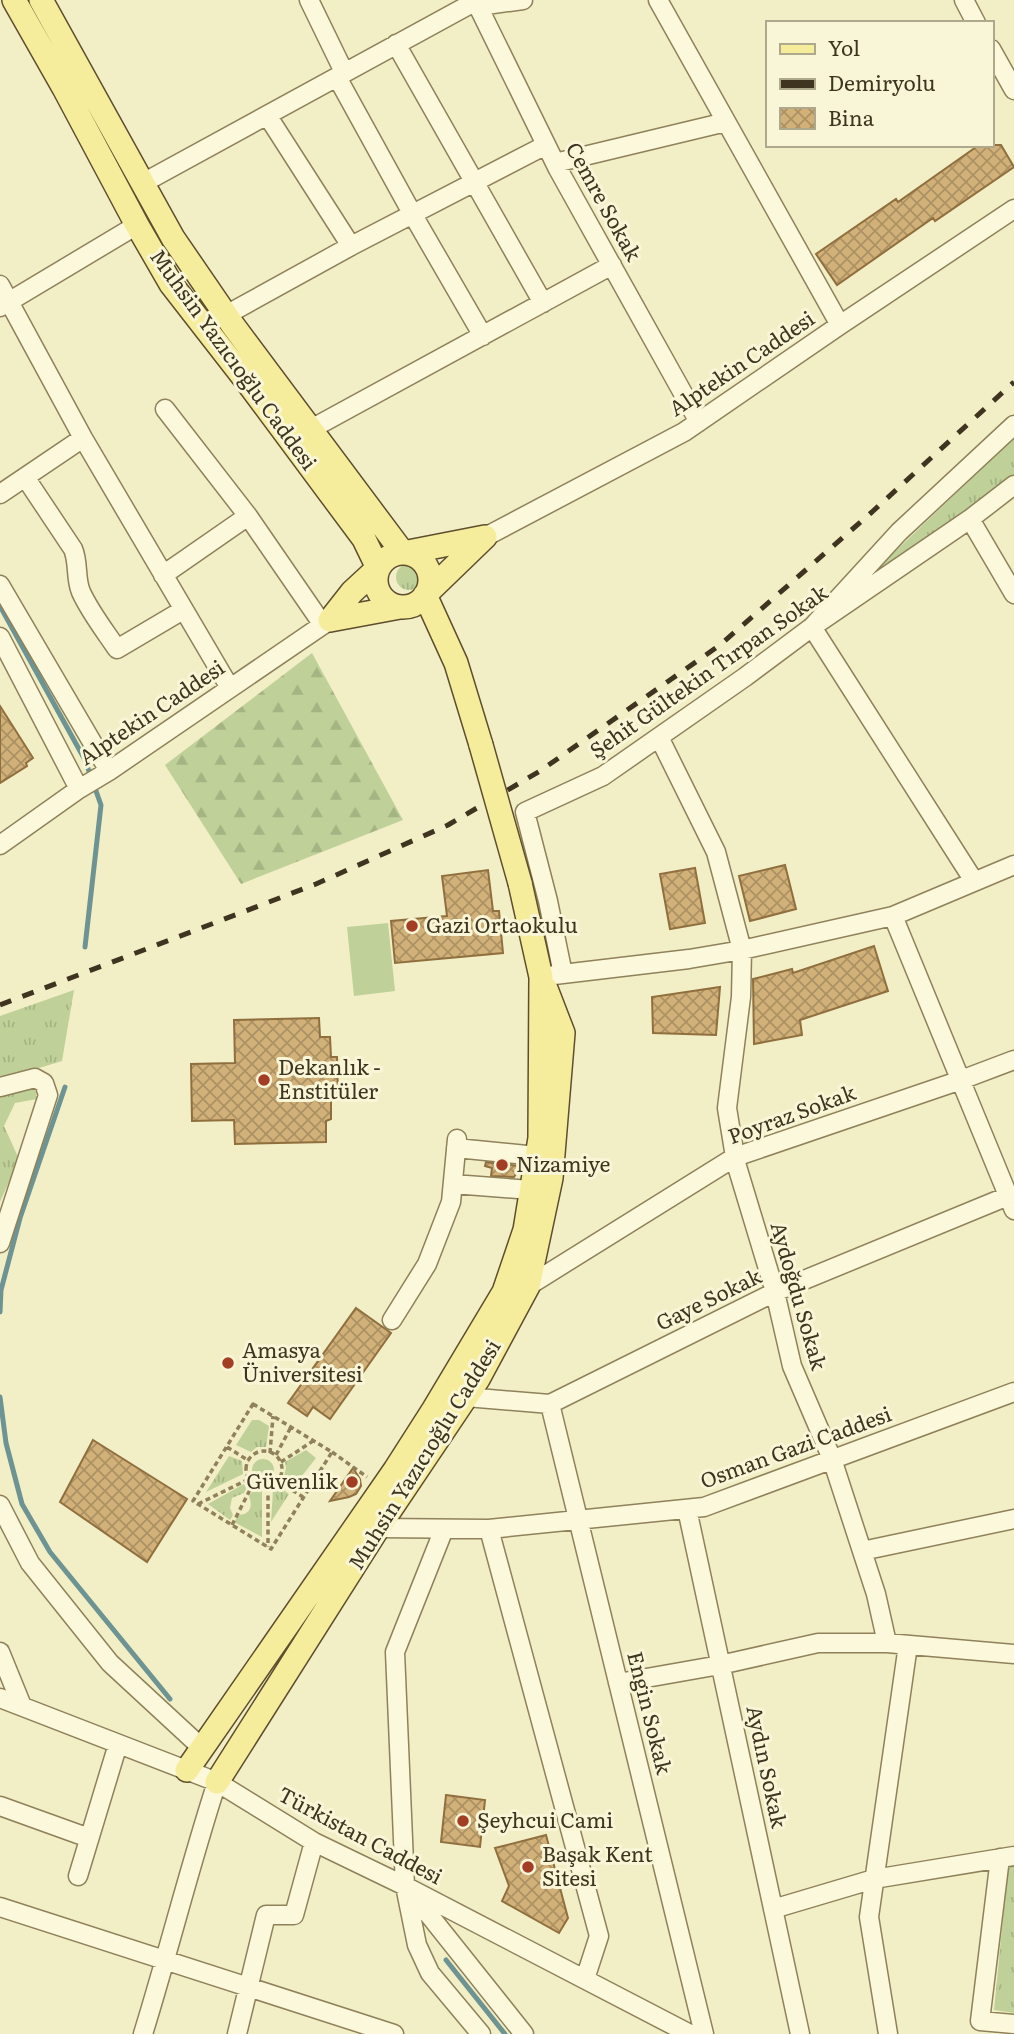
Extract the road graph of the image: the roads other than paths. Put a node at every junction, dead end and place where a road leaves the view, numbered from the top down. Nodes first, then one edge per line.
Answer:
1 (14, 0) edge
2 (41, 0) edge
3 (309, 0) edge
4 (523, 0) edge
5 (658, 0) edge
6 (964, 0) edge
7 (476, 2) edge
8 (975, 21) edge
9 (396, 44) junction
10 (993, 53) edge
11 (341, 75) junction
12 (1014, 90) edge
13 (267, 115) junction
14 (726, 122) junction
15 (546, 145) junction
16 (555, 163) junction
17 (143, 183) junction
18 (473, 183) junction
19 (1014, 209) edge
20 (413, 215) junction
21 (137, 225) junction
22 (351, 246) junction
23 (612, 265) junction
24 (0, 285) edge
25 (543, 303) junction
26 (5, 305) edge
27 (226, 315) junction
28 (840, 325) junction
29 (482, 336) junction
30 (165, 409) dead end
31 (699, 422) junction
32 (1014, 425) edge
33 (311, 429) junction
34 (83, 438) junction
35 (24, 477) junction
36 (1014, 485) edge
37 (0, 494) edge
38 (248, 516) junction
39 (970, 519) junction
40 (485, 537) junction
41 (403, 553) junction
42 (378, 568) junction
43 (163, 575) junction
44 (0, 585) edge
45 (1014, 594) edge
46 (425, 595) junction
47 (400, 607) junction
48 (184, 610) junction
49 (326, 623) junction
50 (811, 627) junction
51 (1, 639) edge
52 (230, 688) junction
53 (659, 737) junction
54 (109, 771) junction
55 (79, 789) junction
56 (0, 845) edge
57 (1014, 865) edge
58 (974, 881) junction
59 (893, 916) junction
60 (742, 950) junction
61 (552, 976) junction
62 (1014, 1060) edge
63 (961, 1080) junction
64 (0, 1087) edge
65 (537, 1156) junction
66 (735, 1157) junction
67 (453, 1184) junction
68 (531, 1190) junction
69 (1011, 1203) edge
70 (0, 1243) edge
71 (528, 1286) junction
72 (775, 1292) junction
73 (393, 1320) dead end
74 (1014, 1392) edge
75 (466, 1397) junction
76 (550, 1404) junction
77 (832, 1460) junction
78 (0, 1505) edge
79 (687, 1509) junction
80 (1014, 1519) edge
81 (579, 1521) junction
82 (378, 1528) junction
83 (444, 1529) junction
84 (489, 1529) junction
85 (862, 1551) junction
86 (887, 1643) junction
87 (908, 1645) junction
88 (0, 1652) edge
89 (1014, 1654) edge
90 (720, 1665) junction
91 (618, 1683) junction
92 (0, 1698) edge
93 (22, 1706) junction
94 (118, 1744) junction
95 (202, 1748) junction
96 (187, 1770) junction
97 (217, 1782) junction
98 (0, 1806) edge
99 (89, 1838) junction
100 (314, 1842) junction
101 (1007, 1857) edge
102 (78, 1876) dead end
103 (874, 1879) junction
104 (405, 1886) junction
105 (0, 1907) edge
106 (773, 1909) junction
107 (166, 1960) junction
108 (585, 1979) junction
109 (248, 1987) junction
110 (1014, 2024) edge
111 (143, 2034) edge
112 (237, 2034) edge
113 (394, 2034) edge
114 (481, 2034) edge
115 (524, 2034) edge
116 (690, 2034) edge
117 (704, 2034) edge
118 (800, 2034) edge
119 (888, 2034) edge

1 - 21 main road, Muhsin Yazıcıoğlu Caddesi
2 - 17 main road, Muhsin Yazıcıoğlu Caddesi
3 - 11 street
4 - 7 street
5 - 14 street
6 - 8 street
7 - 9 street
7 - 15 street, Cemre Sokak
9 - 11 street
9 - 18 street
10 - 12 street
11 - 13 street
11 - 20 street
13 - 17 street
13 - 22 street
14 - 16 street
14 - 28 street
15 - 16 street, Cemre Sokak
15 - 18 street
16 - 23 street, Cemre Sokak
17 - 27 main road, Muhsin Yazıcıoğlu Caddesi
18 - 20 street
18 - 25 street
19 - 28 street, Alptekin Caddesi
20 - 22 street
20 - 29 street
21 - 26 street
21 - 42 main road, Muhsin Yazıcıoğlu Caddesi
22 - 27 street
23 - 25 street
23 - 31 street, Cemre Sokak
24 - 26 street
25 - 29 street
26 - 34 street
27 - 33 main road, Muhsin Yazıcıoğlu Caddesi
28 - 31 street, Alptekin Caddesi
29 - 33 street
30 - 38 street
31 - 40 street, Alptekin Caddesi
32 - 50 street
33 - 41 main road, Muhsin Yazıcıoğlu Caddesi
34 - 35 street
34 - 43 street
35 - 37 street
35 - 48 street
36 - 39 street, Şehit Gültekin Tırpan Sokak
38 - 43 street
38 - 49 street
39 - 45 street
39 - 50 street, Şehit Gültekin Tırpan Sokak
40 - 41 main road
40 - 46 main road
41 - 42 main road
41 - 46 main road
42 - 47 main road
42 - 49 main road
43 - 48 street
44 - 54 street
46 - 47 main road
46 - 61 main road, Muhsin Yazıcıoğlu Caddesi, bridge
47 - 49 main road
48 - 52 street
49 - 52 street, Alptekin Caddesi
50 - 53 street, Şehit Gültekin Tırpan Sokak
50 - 58 street
51 - 55 street
52 - 54 street, Alptekin Caddesi
53 - 60 street, Aydoğdu Sokak
53 - 61 street, Şehit Gültekin Tırpan Sokak
54 - 55 street, Alptekin Caddesi
55 - 56 street, Alptekin Caddesi
57 - 58 street
58 - 59 street
59 - 60 street
59 - 63 street
60 - 61 street
60 - 66 street, Aydoğdu Sokak
61 - 65 main road, Muhsin Yazıcıoğlu Caddesi
61 - 71 main road, Muhsin Yazıcıoğlu Caddesi
62 - 63 street, Poyraz Sokak
63 - 66 street, Poyraz Sokak
63 - 69 street
64 - 70 street
65 - 67 street
65 - 68 main road, Muhsin Yazıcıoğlu Caddesi
66 - 71 street, Poyraz Sokak
66 - 72 street, Aydoğdu Sokak
67 - 68 street
67 - 73 street
68 - 95 main road, Muhsin Yazıcıoğlu Caddesi
69 - 72 street, Gaye Sokak
71 - 75 main road, Muhsin Yazıcıoğlu Caddesi
72 - 76 street, Gaye Sokak
72 - 77 street, Aydoğdu Sokak
74 - 77 street, Osman Gazi Caddesi
75 - 76 street
75 - 82 main road, Muhsin Yazıcıoğlu Caddesi
76 - 81 street, Engin Sokak
77 - 79 street, Osman Gazi Caddesi
77 - 85 street, Aydoğdu Sokak
78 - 95 street
79 - 81 street, Osman Gazi Caddesi
79 - 90 street, Aydın Sokak
80 - 85 street
81 - 84 street, Osman Gazi Caddesi
81 - 91 street, Engin Sokak
82 - 83 street, Osman Gazi Caddesi
82 - 97 main road, Muhsin Yazıcıoğlu Caddesi
83 - 84 street, Osman Gazi Caddesi
83 - 104 street
84 - 108 street
85 - 86 street, Aydoğdu Sokak
86 - 87 street
86 - 90 street
87 - 89 street
87 - 103 street
88 - 93 street
90 - 91 street
90 - 106 street, Aydın Sokak
91 - 117 street, Engin Sokak
92 - 93 street, Türkistan Caddesi
93 - 94 street, Türkistan Caddesi
94 - 96 street, Türkistan Caddesi
94 - 99 street
95 - 96 main road, Muhsin Yazıcıoğlu Caddesi
96 - 97 street, Türkistan Caddesi
97 - 100 street, Türkistan Caddesi
97 - 107 street
98 - 99 street
99 - 102 street
100 - 104 street, Türkistan Caddesi
100 - 109 street
101 - 103 street
101 - 110 street
103 - 106 street
103 - 119 street
104 - 108 street, Türkistan Caddesi
104 - 114 street
104 - 115 street
105 - 107 street
106 - 118 street, Aydın Sokak
107 - 109 street
107 - 111 street
108 - 116 street, Türkistan Caddesi
109 - 112 street
109 - 113 street

